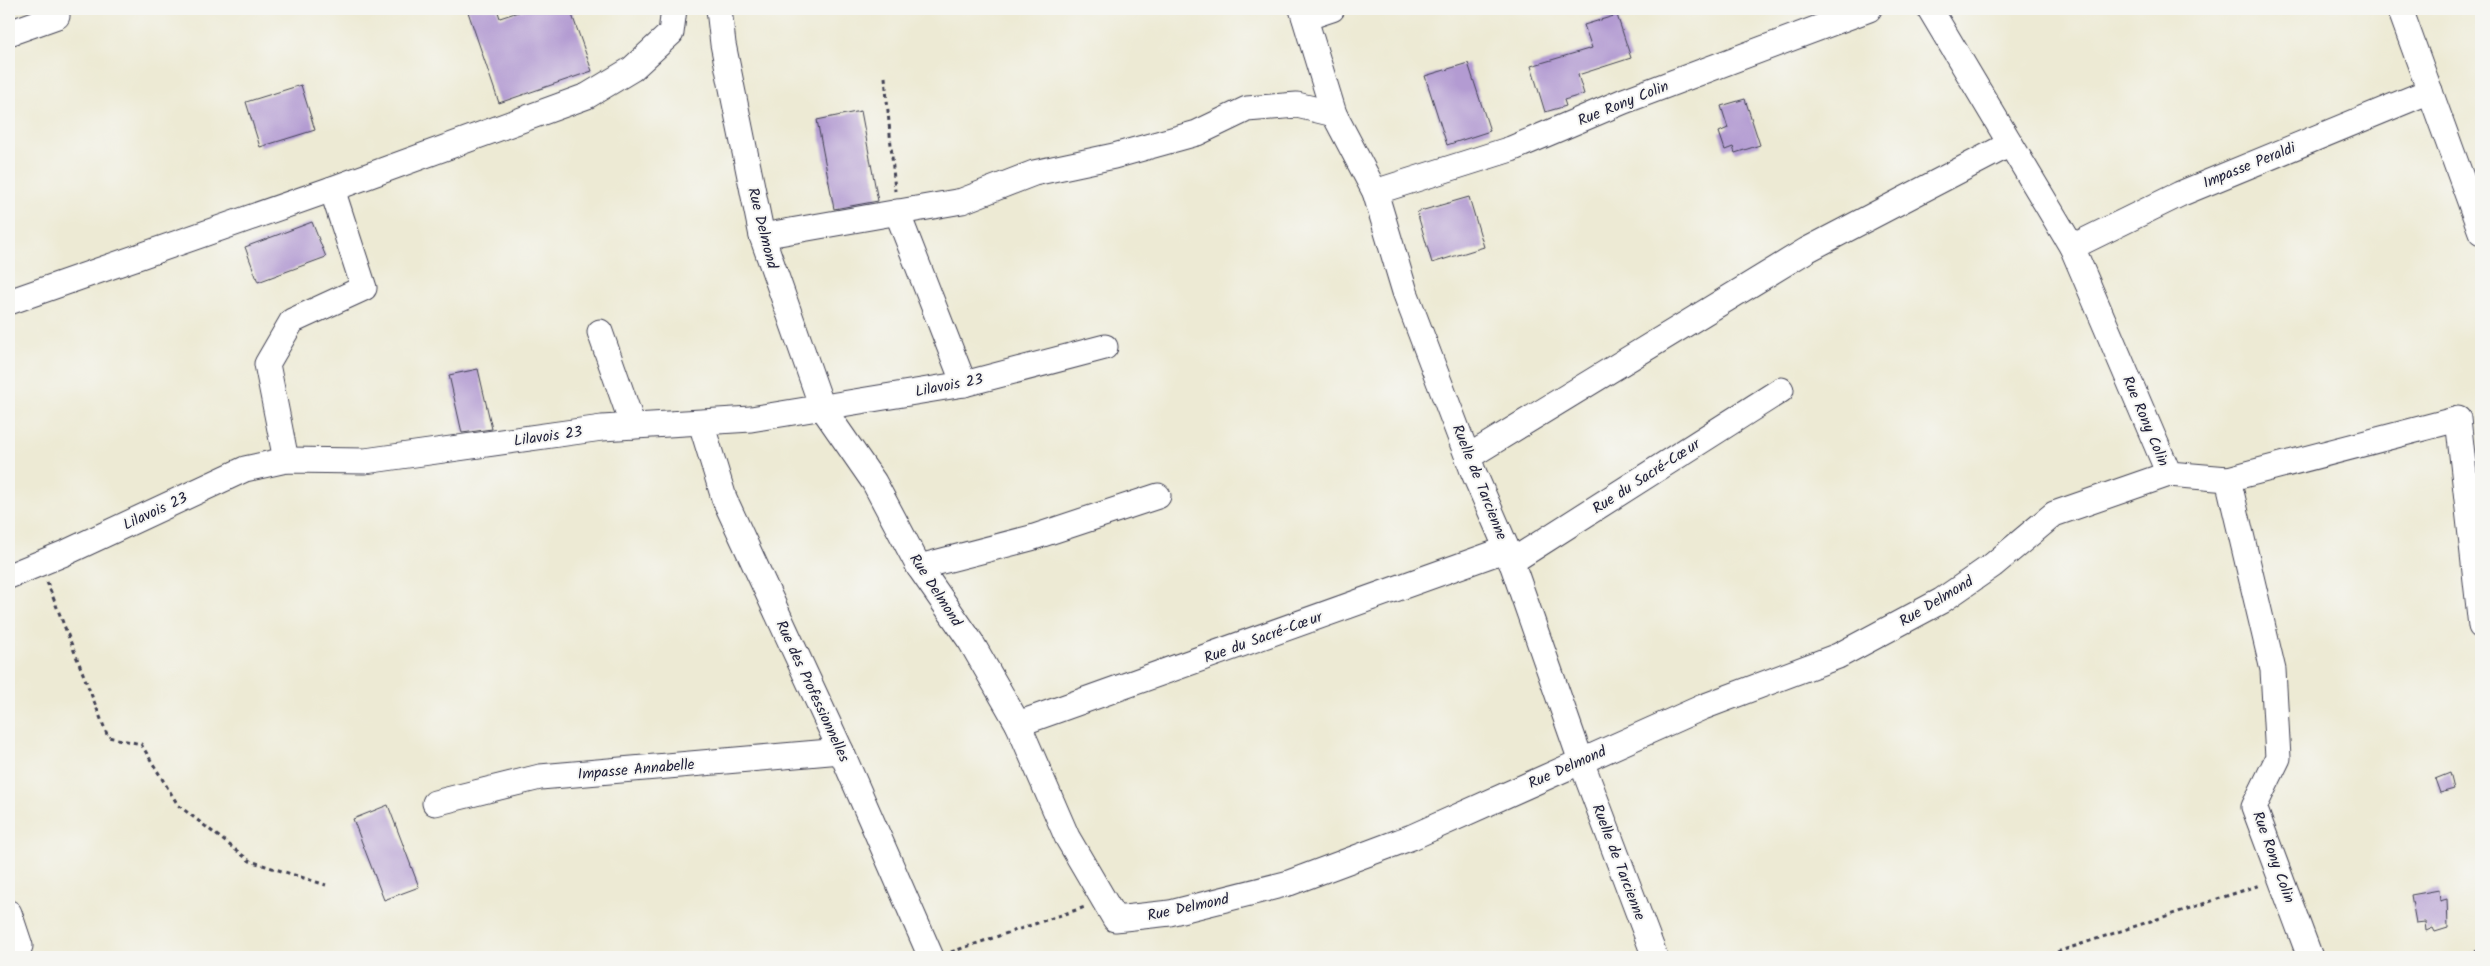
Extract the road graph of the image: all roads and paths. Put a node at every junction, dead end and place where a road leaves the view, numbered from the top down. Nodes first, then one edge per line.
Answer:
1 (674, 9) edge
2 (719, 9) edge
3 (1332, 9) edge
4 (1869, 9) edge
5 (1930, 9) edge
6 (2400, 9) edge
7 (1303, 13) edge
8 (57, 16) dead end
9 (9, 33) edge
10 (885, 78) dead end
11 (2430, 91) junction
12 (1334, 114) junction
13 (2010, 144) junction
14 (332, 189) junction
15 (1375, 192) junction
16 (896, 212) junction
17 (2481, 232) edge
18 (762, 236) junction
19 (2072, 247) junction
20 (9, 302) edge
21 (600, 332) dead end
22 (1105, 347) dead end
23 (964, 384) junction
24 (1781, 390) dead end
25 (822, 407) junction
26 (701, 422) junction
27 (633, 426) junction
28 (1468, 457) junction
29 (286, 460) junction
30 (2168, 474) junction
31 (2228, 479) junction
32 (1158, 496) dead end
33 (1509, 556) junction
34 (40, 563) junction
35 (919, 567) junction
36 (9, 576) edge
37 (2481, 626) edge
38 (1018, 724) junction
39 (841, 750) junction
40 (1581, 761) junction
41 (435, 803) dead end
42 (2281, 877) junction
43 (326, 885) dead end
44 (1104, 901) junction
45 (9, 913) edge
46 (20, 946) dead end
47 (2481, 950) edge
48 (939, 956) edge
49 (1655, 957) edge
50 (2042, 957) edge
51 (2310, 957) edge
52 (2460, 957) edge

1 - 14 street
2 - 18 street, Rue Delmond
3 - 7 street
4 - 15 street, Rue Rony Colin
5 - 13 street, Rue Rony Colin
6 - 11 street
7 - 12 street, Ruelle de Tarcienne
8 - 9 street
10 - 16 path
11 - 17 street
11 - 19 street, Impasse Peraldi
12 - 15 street, Ruelle de Tarcienne
12 - 16 street
13 - 19 street, Rue Rony Colin
13 - 28 street
14 - 20 street
14 - 29 street
15 - 28 street, Ruelle de Tarcienne
16 - 18 street
16 - 23 street
18 - 25 street, Rue Delmond
19 - 30 street, Rue Rony Colin
21 - 27 street
22 - 23 street, Lilavois 23
23 - 25 street, Lilavois 23
24 - 33 street, Rue du Sacré-Cœur
25 - 26 street, Lilavois 23
25 - 35 street, Rue Delmond
26 - 27 street, Lilavois 23
26 - 39 street, Rue des Professionnelles
27 - 29 street, Lilavois 23
28 - 33 street, Ruelle de Tarcienne
29 - 34 street, Lilavois 23
30 - 31 street, Rue Rony Colin
30 - 40 street, Rue Delmond
31 - 37 street
31 - 42 street, Rue Rony Colin
32 - 35 street
33 - 38 street, Rue du Sacré-Cœur
33 - 40 street, Ruelle de Tarcienne
34 - 36 street, Lilavois 23
34 - 43 path
35 - 38 street, Rue Delmond
38 - 44 street, Rue Delmond
39 - 41 street, Impasse Annabelle
39 - 48 street, Rue des Professionnelles
40 - 44 street, Rue Delmond
40 - 49 street, Ruelle de Tarcienne
42 - 50 path
42 - 51 street, Rue Rony Colin
44 - 48 path
45 - 46 street
47 - 52 path

